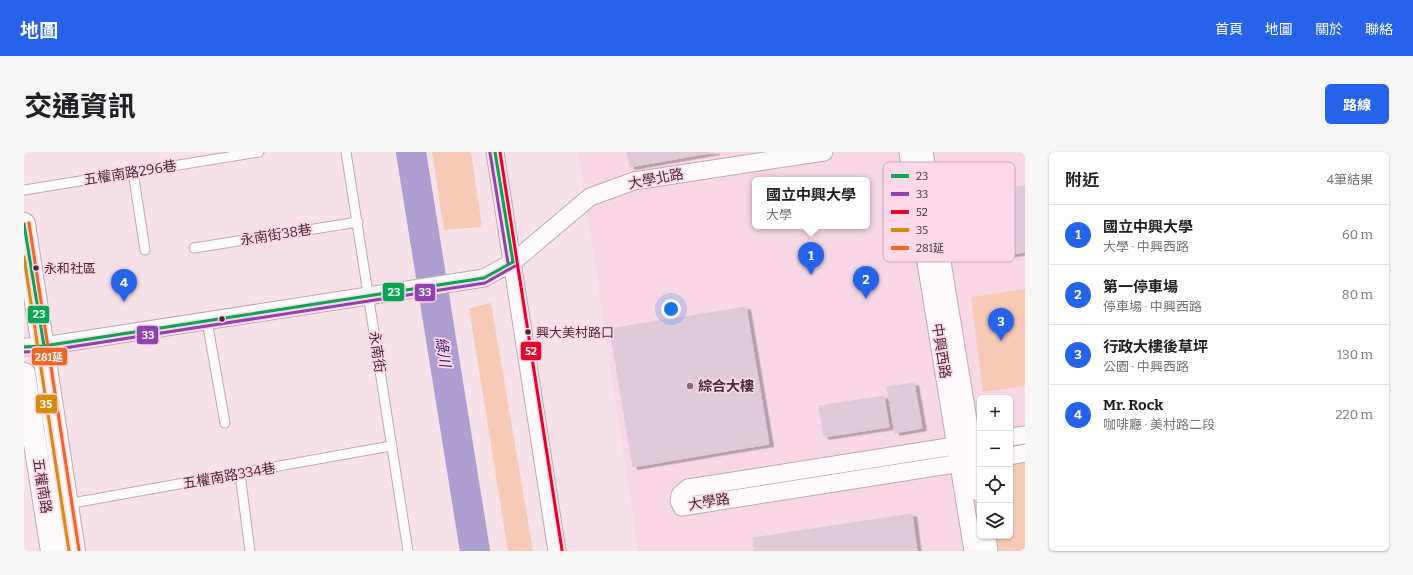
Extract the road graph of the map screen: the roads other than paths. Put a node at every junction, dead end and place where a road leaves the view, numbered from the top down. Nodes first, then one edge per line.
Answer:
1 (259, 152) edge
2 (346, 152) edge
3 (495, 152) edge
4 (824, 152) edge
5 (908, 152) edge
6 (924, 152) edge
7 (910, 162) edge
8 (926, 162) edge
9 (133, 172) junction
10 (24, 190) edge
11 (358, 222) junction
12 (24, 224) edge
13 (194, 248) dead end
14 (145, 250) dead end
15 (513, 262) junction
16 (931, 262) edge
17 (941, 262) edge
18 (369, 295) junction
19 (207, 321) junction
20 (34, 347) edge
21 (24, 374) edge
22 (225, 423) dead end
23 (1025, 435) edge
24 (1013, 437) edge
25 (969, 444) edge
26 (391, 446) junction
27 (1025, 454) edge
28 (1013, 456) edge
29 (971, 462) edge
30 (240, 474) junction
31 (977, 483) edge
32 (68, 504) junction
33 (987, 539) edge
34 (52, 551) edge
35 (74, 551) edge
36 (250, 551) edge
37 (408, 551) edge
38 (558, 551) edge
39 (973, 551) edge
40 (989, 551) edge

1 - 9 lane, 五權南路296巷
2 - 11 lane, 永南街
3 - 15 street
4 - 15 street, 大學北路
5 - 7 street, 中興西路
6 - 8 street, 中興西路
9 - 10 lane, 五權南路296巷
9 - 14 lane
11 - 13 lane, 永南街38巷
11 - 18 lane, 永南街
12 - 20 main road, 五權南路
15 - 18 street, 大學北路
15 - 38 street
16 - 25 street, 中興西路
17 - 25 street, 中興西路
18 - 19 street, 大學北路
18 - 26 lane, 永南街
19 - 20 street, 大學北路
19 - 22 lane
20 - 32 main road, 五權南路
21 - 34 main road, 五權南路
23 - 24 street
25 - 29 street, 中興西路
25 - 29 street, 大學路
26 - 30 lane, 五權南路334巷
26 - 37 lane, 永南街
27 - 28 street
29 - 31 street, 中興西路
29 - 39 street, 中興西路
30 - 32 lane, 五權南路334巷
30 - 36 lane
32 - 35 main road, 五權南路
33 - 40 street

